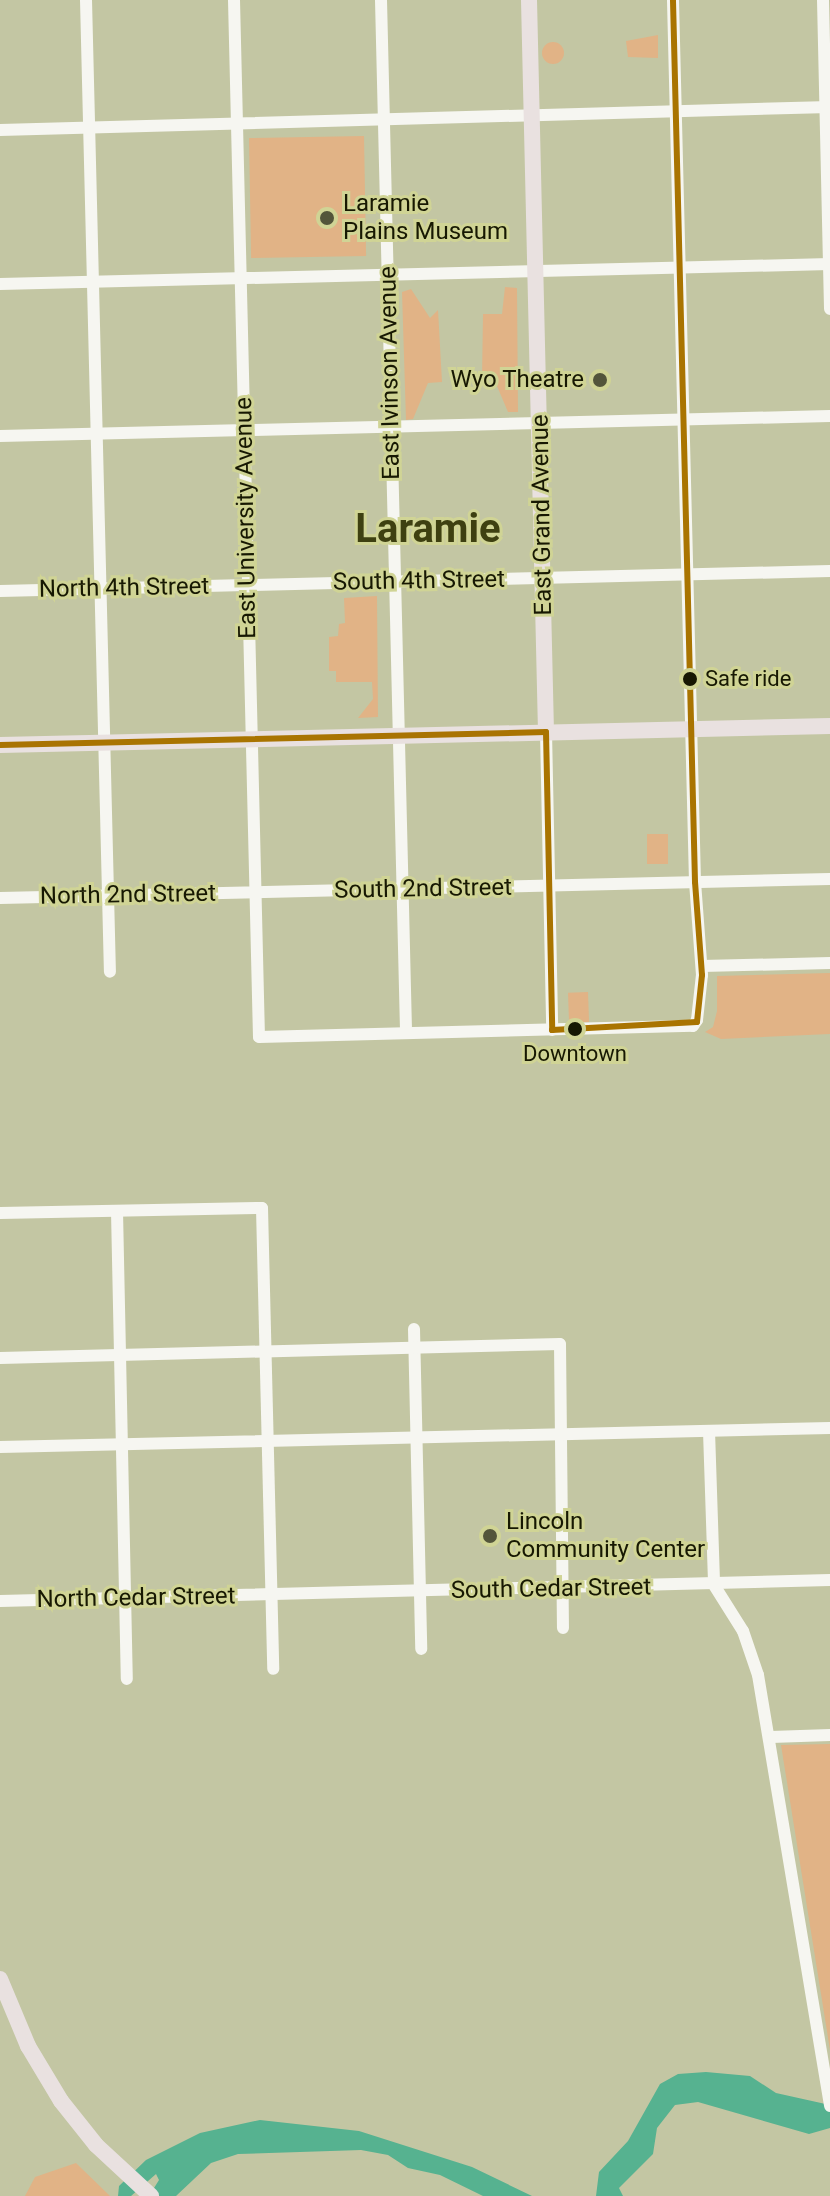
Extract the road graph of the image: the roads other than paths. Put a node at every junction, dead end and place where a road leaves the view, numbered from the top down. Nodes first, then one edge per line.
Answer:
1 (86, 0) edge
2 (234, 0) edge
3 (381, 0) edge
4 (529, 0) edge
5 (673, 0) edge
6 (823, 0) edge
7 (828, 107) edge
8 (676, 112) junction
9 (532, 115) junction
10 (384, 119) junction
11 (237, 124) junction
12 (89, 128) junction
13 (0, 130) edge
14 (830, 264) edge
15 (680, 268) junction
16 (537, 271) junction
17 (388, 275) junction
18 (240, 278) junction
19 (93, 282) junction
20 (0, 284) edge
21 (830, 309) edge
22 (830, 416) edge
23 (683, 420) junction
24 (540, 423) junction
25 (391, 427) junction
26 (244, 430) junction
27 (97, 434) junction
28 (0, 436) edge
29 (830, 571) edge
30 (687, 574) junction
31 (543, 578) junction
32 (395, 581) junction
33 (248, 585) junction
34 (100, 588) junction
35 (0, 591) edge
36 (830, 726) edge
37 (691, 729) junction
38 (546, 732) junction
39 (399, 736) junction
40 (251, 739) junction
41 (104, 743) junction
42 (0, 745) edge
43 (830, 879) edge
44 (695, 882) junction
45 (550, 886) junction
46 (402, 889) junction
47 (255, 893) junction
48 (108, 896) junction
49 (0, 898) edge
50 (830, 963) edge
51 (702, 966) junction
52 (110, 972) dead end
53 (552, 1030) junction
54 (406, 1033) junction
55 (117, 1211) junction
56 (0, 1213) edge
57 (414, 1329) dead end
58 (414, 1347) junction
59 (267, 1351) junction
60 (121, 1355) junction
61 (0, 1358) edge
62 (830, 1428) edge
63 (709, 1431) junction
64 (561, 1434) junction
65 (416, 1439) junction
66 (269, 1442) junction
67 (122, 1444) junction
68 (0, 1447) edge
69 (830, 1580) edge
70 (714, 1585) junction
71 (564, 1588) junction
72 (419, 1592) junction
73 (272, 1595) junction
74 (125, 1598) junction
75 (0, 1601) edge
76 (563, 1628) dead end
77 (421, 1649) dead end
78 (273, 1669) dead end
79 (127, 1679) dead end
80 (830, 1735) edge
81 (771, 1737) junction
82 (0, 1979) edge
83 (830, 2106) edge
84 (151, 2196) edge

1 - 12 street
2 - 11 street, East University Avenue
3 - 10 street, East Ivinson Avenue
4 - 9 main road, East Grand Avenue
5 - 8 street
6 - 7 street
7 - 8 street
7 - 14 street
8 - 9 street
8 - 15 street
9 - 10 street
9 - 16 main road, East Grand Avenue
10 - 11 street
10 - 17 street, East Ivinson Avenue
11 - 12 street
11 - 18 street, East University Avenue
12 - 13 street
12 - 19 street
14 - 15 street
14 - 21 street
15 - 16 street
15 - 23 street
16 - 17 street
16 - 24 main road, East Grand Avenue
17 - 18 street
17 - 25 street, East Ivinson Avenue
18 - 19 street
18 - 26 street, East University Avenue
19 - 20 street
19 - 27 street
22 - 23 street
23 - 24 street
23 - 30 street
24 - 25 street
24 - 31 main road, East Grand Avenue
25 - 26 street
25 - 32 street, East Ivinson Avenue
26 - 27 street
26 - 33 street, East University Avenue
27 - 28 street
27 - 34 street
29 - 30 street, South 4th Street
30 - 31 street, South 4th Street
30 - 37 street
31 - 32 street, South 4th Street
31 - 38 main road, East Grand Avenue
32 - 33 street, South 4th Street
32 - 39 street, East Ivinson Avenue
33 - 34 street, North 4th Street
33 - 40 street, East University Avenue
34 - 35 street, North 4th Street
34 - 41 street
36 - 37 main road
37 - 38 main road
37 - 44 street
38 - 39 main road
38 - 45 street, East Grand Avenue
39 - 40 main road
39 - 46 street, East Ivinson Avenue
40 - 41 main road
40 - 47 street, East University Avenue
41 - 42 main road
41 - 48 street
43 - 44 street, South 2nd Street
44 - 45 street, South 2nd Street
44 - 51 street
45 - 46 street, South 2nd Street
45 - 53 street, East Grand Avenue
46 - 47 street, South 2nd Street
46 - 54 street, East Ivinson Avenue
47 - 48 street, North 2nd Street
47 - 54 street, East University Avenue
48 - 49 street, North 2nd Street
48 - 52 street
50 - 51 street
51 - 53 street
53 - 54 street
55 - 56 street
55 - 59 street
55 - 60 street
57 - 58 street
58 - 59 street
58 - 64 street
58 - 65 street
59 - 60 street
59 - 66 street
60 - 61 street
60 - 67 street
62 - 63 street
63 - 64 street
63 - 70 street
64 - 65 street
64 - 71 street
65 - 66 street
65 - 72 street
66 - 67 street
66 - 73 street
67 - 68 street
67 - 74 street
69 - 70 street, South Cedar Street
70 - 71 street, South Cedar Street
70 - 81 street
71 - 72 street, South Cedar Street
71 - 76 street
72 - 73 street, South Cedar Street
72 - 77 street
73 - 74 street, North Cedar Street
73 - 78 street
74 - 75 street, North Cedar Street
74 - 79 street
80 - 81 street
81 - 83 street
82 - 84 main road

